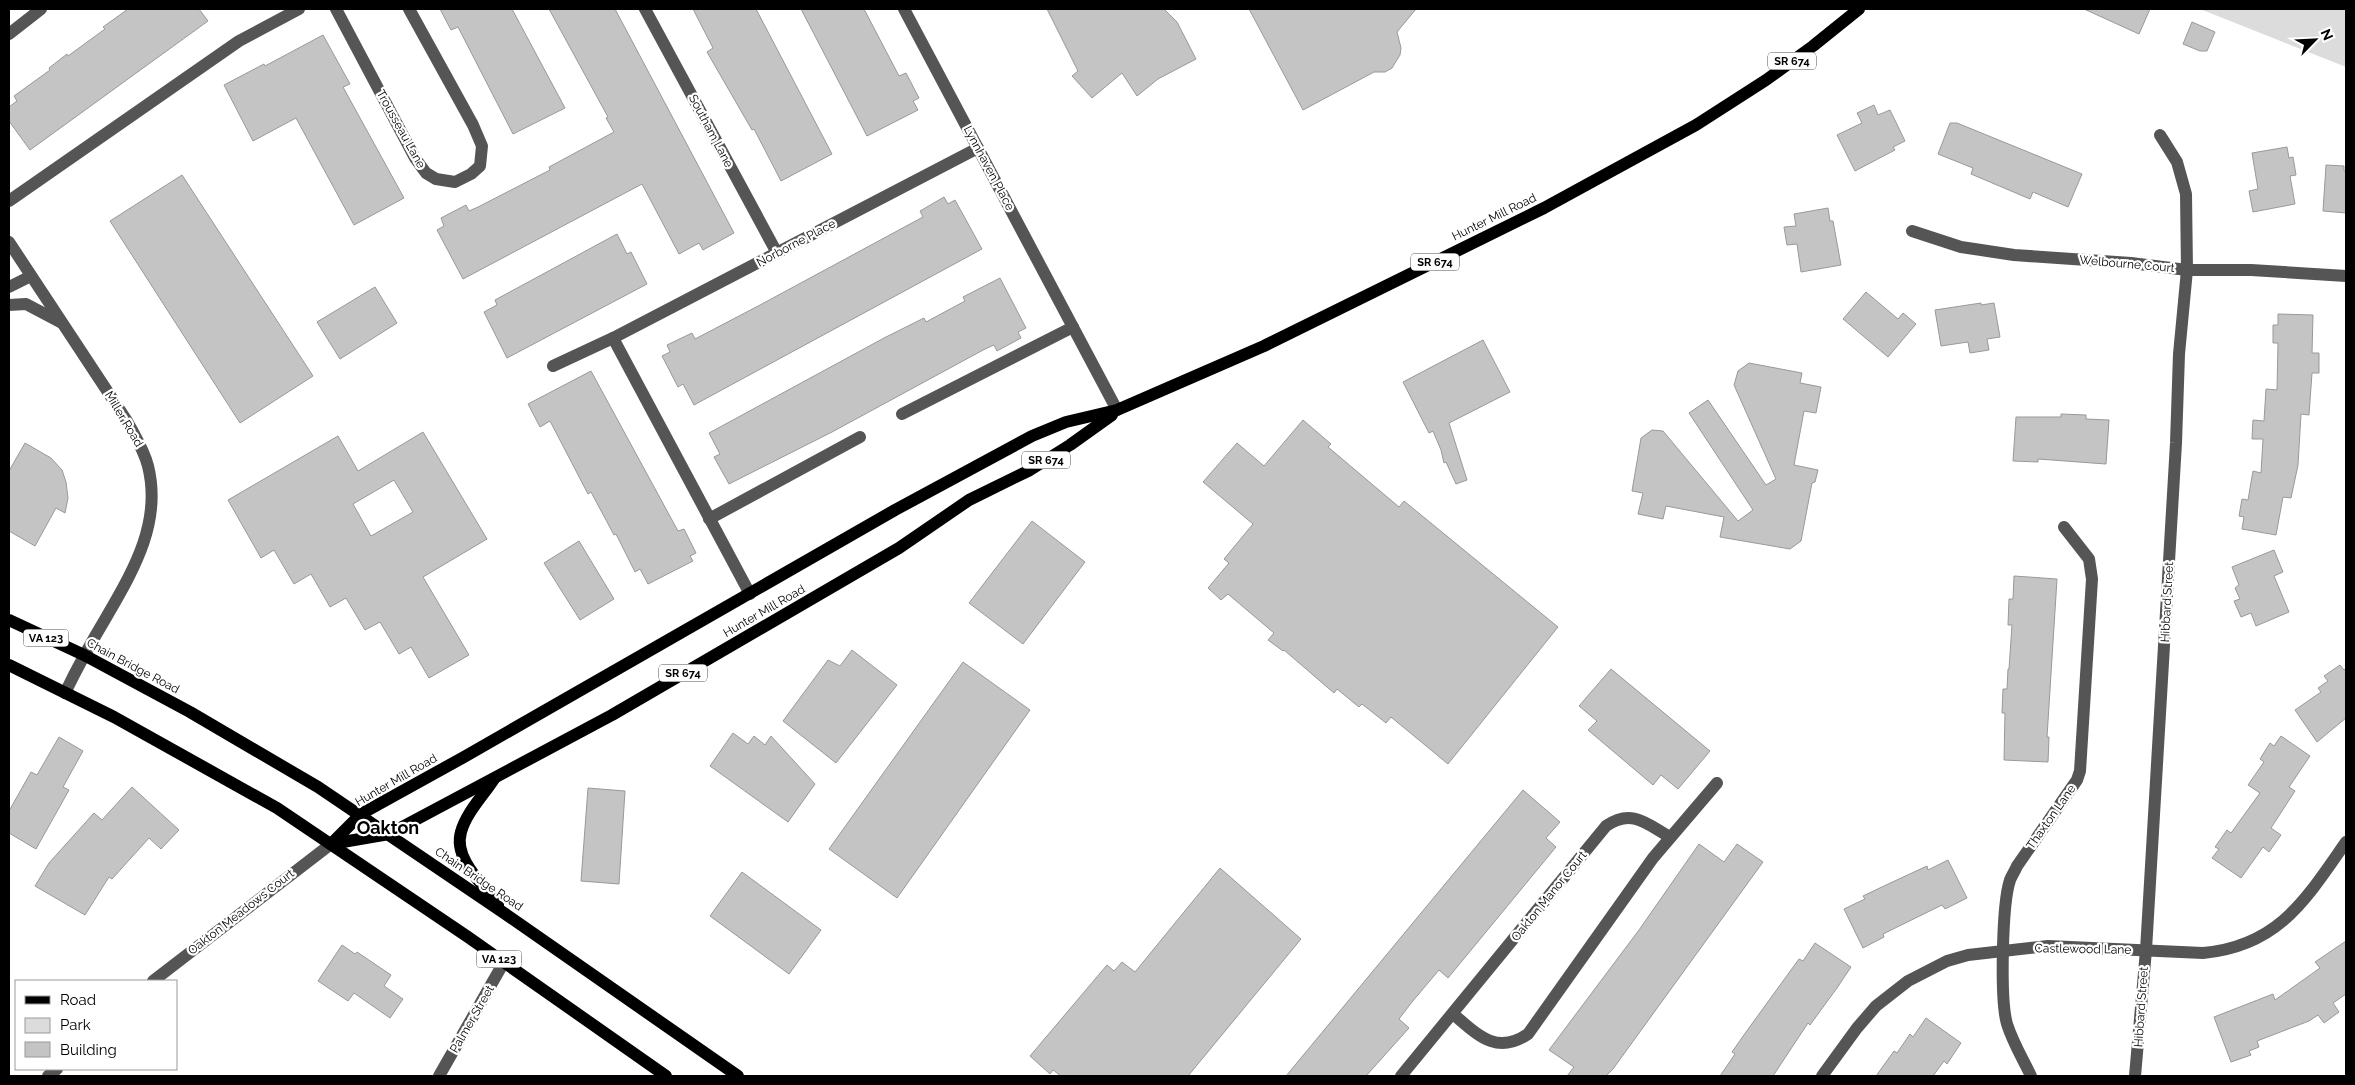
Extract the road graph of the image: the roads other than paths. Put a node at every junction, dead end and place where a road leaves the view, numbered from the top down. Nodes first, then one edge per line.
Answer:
1 (41, 9) edge
2 (299, 9) edge
3 (336, 9) edge
4 (409, 9) edge
5 (645, 9) edge
6 (904, 9) edge
7 (1859, 9) edge
8 (9, 34) edge
9 (2160, 134) dead end
10 (978, 148) junction
11 (9, 201) edge
12 (1912, 231) dead end
13 (9, 242) edge
14 (777, 253) junction
15 (2187, 270) junction
16 (31, 276) junction
17 (2346, 276) edge
18 (9, 287) edge
19 (9, 306) edge
20 (62, 323) junction
21 (1073, 327) junction
22 (613, 338) junction
23 (553, 366) dead end
24 (1117, 410) junction
25 (902, 414) dead end
26 (860, 437) dead end
27 (709, 518) junction
28 (2064, 527) dead end
29 (750, 594) junction
30 (9, 620) edge
31 (84, 655) junction
32 (9, 665) edge
33 (65, 692) junction
34 (494, 778) junction
35 (1717, 783) dead end
36 (361, 814) junction
37 (389, 834) junction
38 (1670, 837) junction
39 (2346, 842) edge
40 (331, 844) junction
41 (504, 913) junction
42 (2004, 950) junction
43 (2146, 950) junction
44 (504, 962) junction
45 (154, 980) edge
46 (1453, 1014) junction
47 (439, 1076) edge
48 (666, 1076) edge
49 (738, 1076) edge
50 (1401, 1076) edge
51 (1822, 1076) edge
52 (2031, 1076) edge
53 (2135, 1076) edge

1 - 8 street
2 - 11 street
3 - 4 street, Trousseau Lane
5 - 14 street, Southam Lane
6 - 10 street, Lynnhaven Place
7 - 24 main road, Hunter Mill Road / SR 674
9 - 15 street, Hibbard Street
10 - 14 street, Norborne Place
10 - 21 street, Lynnhaven Place
12 - 15 street, Welbourne Court
13 - 16 street, Miller Road
14 - 22 street, Norborne Place
15 - 17 street, Welbourne Court
15 - 43 street, Hibbard Street
16 - 18 street
16 - 20 street, Miller Road
19 - 20 street
20 - 31 street, Miller Road
21 - 24 street, Lynnhaven Place
21 - 25 street
22 - 23 street, Norborne Place
22 - 27 street
24 - 29 main road, Hunter Mill Road / SR 674
24 - 34 main road, Hunter Mill Road / SR 674
26 - 27 street
27 - 29 street
28 - 42 street, Thaxton Lane
29 - 36 main road, Hunter Mill Road / SR 674
30 - 31 main road, Chain Bridge Road / VA 123
31 - 33 street, Miller Road
31 - 36 main road, Chain Bridge Road / VA 123
32 - 33 main road, VA 123
33 - 40 main road, VA 123
34 - 37 main road, Hunter Mill Road / SR 674
34 - 41 main road
35 - 38 street
36 - 37 main road, Chain Bridge Road / VA 123
36 - 40 main road, Hunter Mill Road / SR 674
37 - 40 main road, Hunter Mill Road / SR 674
37 - 41 main road, Chain Bridge Road / VA 123
38 - 46 street, Oakton Manor Court
38 - 46 street
39 - 43 street, Castlewood Lane
40 - 44 main road, VA 123
40 - 45 street, Oakton Meadows Court
41 - 49 main road, Chain Bridge Road / VA 123
42 - 43 street, Castlewood Lane
42 - 51 street, Castlewood Lane
42 - 52 street, Thaxton Lane
43 - 53 street, Hibbard Street
44 - 47 street, Palmer Street
44 - 48 main road, VA 123
46 - 50 street, Oakton Manor Court

